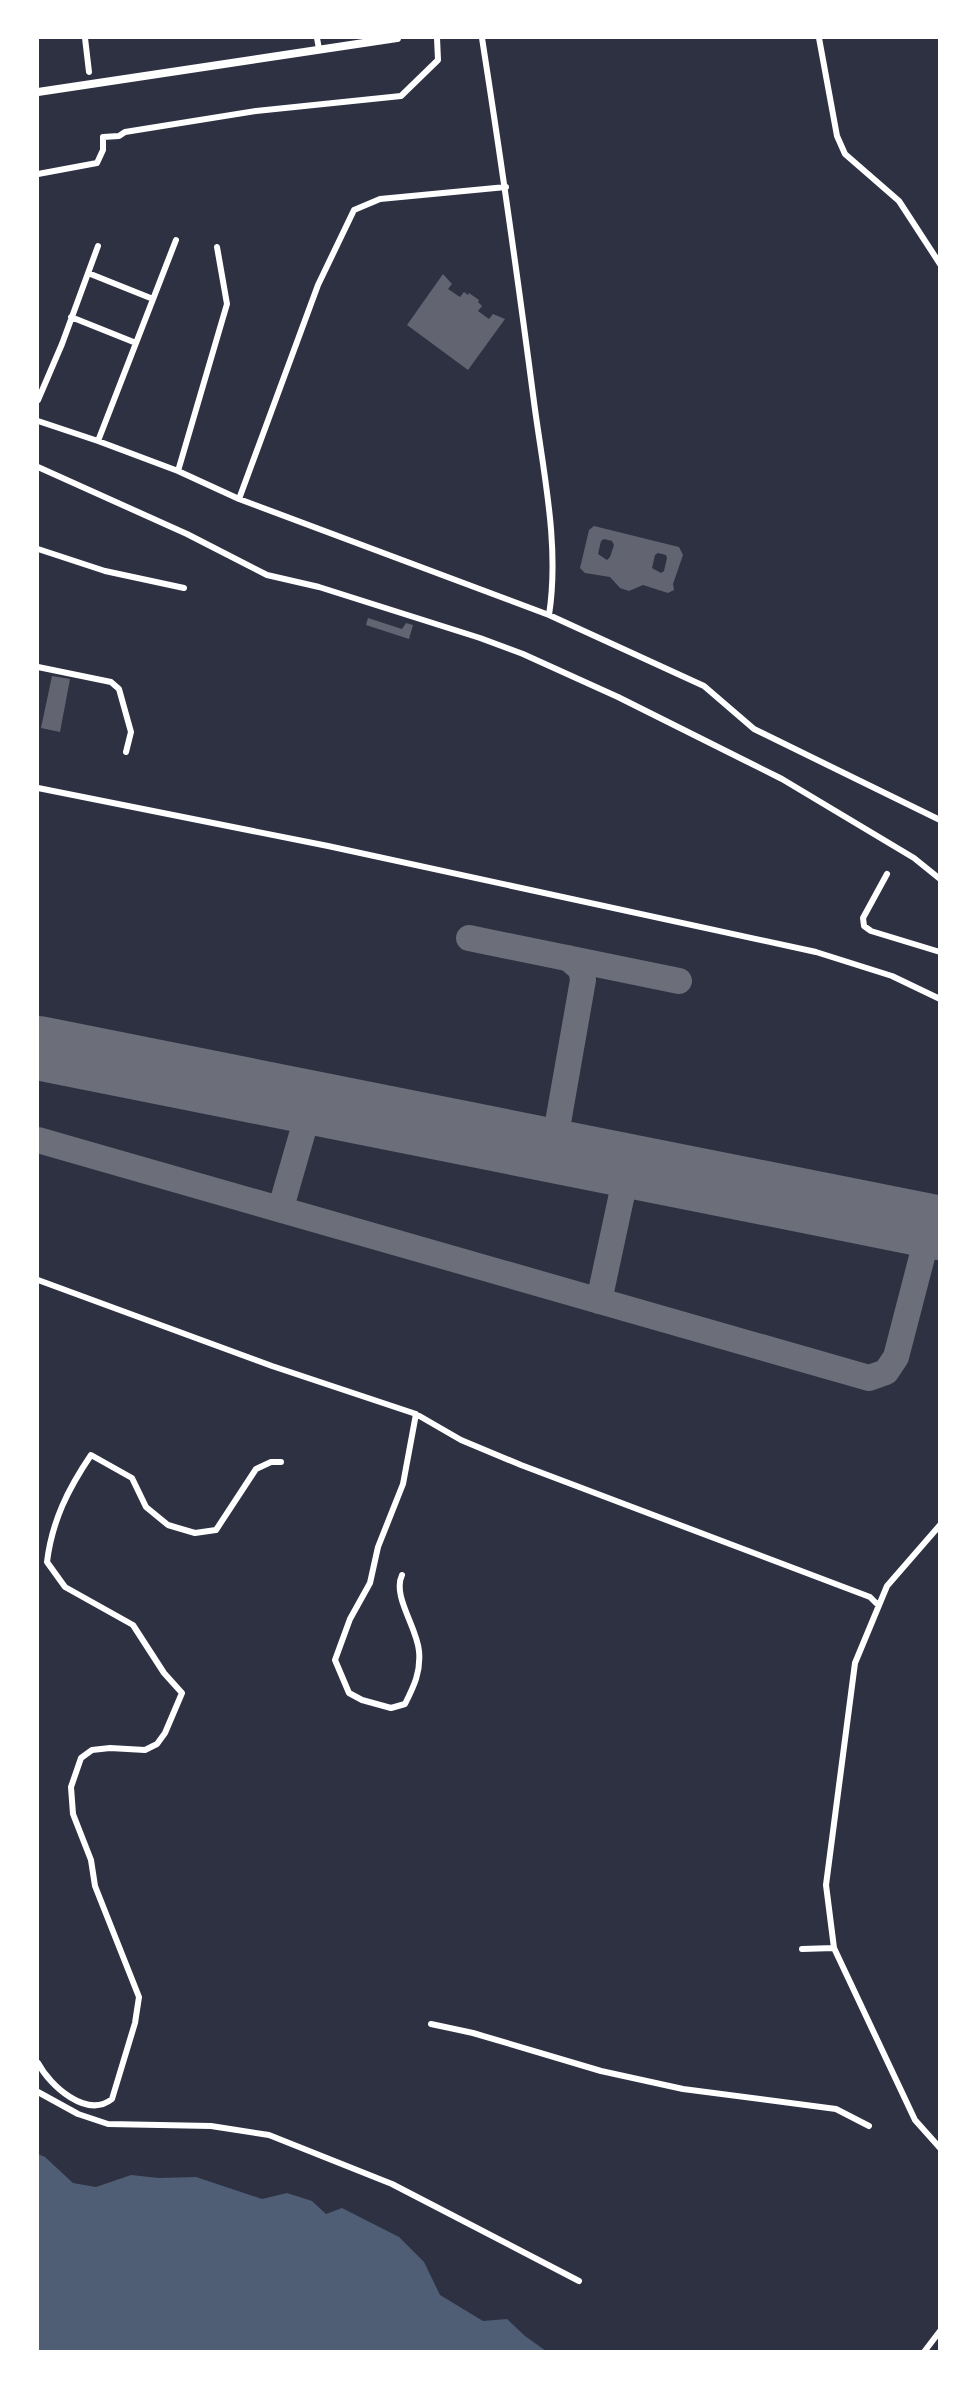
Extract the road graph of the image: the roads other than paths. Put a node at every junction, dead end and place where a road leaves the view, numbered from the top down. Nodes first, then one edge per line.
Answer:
1 (85, 38) edge
2 (317, 38) edge
3 (397, 38) edge
4 (437, 38) edge
5 (482, 38) edge
6 (819, 38) edge
7 (319, 49) junction
8 (89, 72) dead end
9 (38, 92) edge
10 (38, 174) edge
11 (506, 186) junction
12 (176, 240) dead end
13 (98, 246) dead end
14 (217, 247) dead end
15 (939, 264) edge
16 (88, 273) junction
17 (153, 299) junction
18 (72, 317) junction
19 (136, 343) junction
20 (38, 400) edge
21 (38, 421) edge
22 (98, 441) junction
23 (38, 467) edge
24 (178, 471) junction
25 (239, 499) junction
26 (38, 549) edge
27 (184, 588) dead end
28 (549, 615) junction
29 (38, 667) edge
30 (126, 752) dead end
31 (38, 788) edge
32 (939, 820) edge
33 (886, 874) dead end
34 (939, 879) edge
35 (939, 952) edge
36 (939, 999) edge
37 (38, 1280) edge
38 (416, 1414) junction
39 (281, 1462) dead end
40 (939, 1525) edge
41 (402, 1575) dead end
42 (878, 1605) junction
43 (834, 1948) junction
44 (802, 1949) dead end
45 (431, 2024) dead end
46 (38, 2063) edge
47 (38, 2092) edge
48 (869, 2126) dead end
49 (939, 2148) edge
50 (579, 2281) dead end
51 (939, 2331) edge
52 (924, 2352) edge

1 - 8 street
2 - 7 street
3 - 7 main road
4 - 10 street
5 - 11 street
6 - 15 street
7 - 9 main road
11 - 25 street
11 - 28 street
12 - 17 street
13 - 16 street
14 - 24 street
16 - 17 street
16 - 18 street
17 - 19 street
18 - 19 street
18 - 20 street
19 - 22 street
21 - 22 street
22 - 24 street
23 - 34 street
24 - 25 street
25 - 28 street
26 - 27 street
28 - 32 street
29 - 30 street
31 - 36 street
33 - 35 street
37 - 38 street
38 - 41 street
38 - 42 street
39 - 46 street
40 - 42 street
42 - 43 street
43 - 44 street
43 - 49 street
45 - 48 street
47 - 50 street
51 - 52 street

